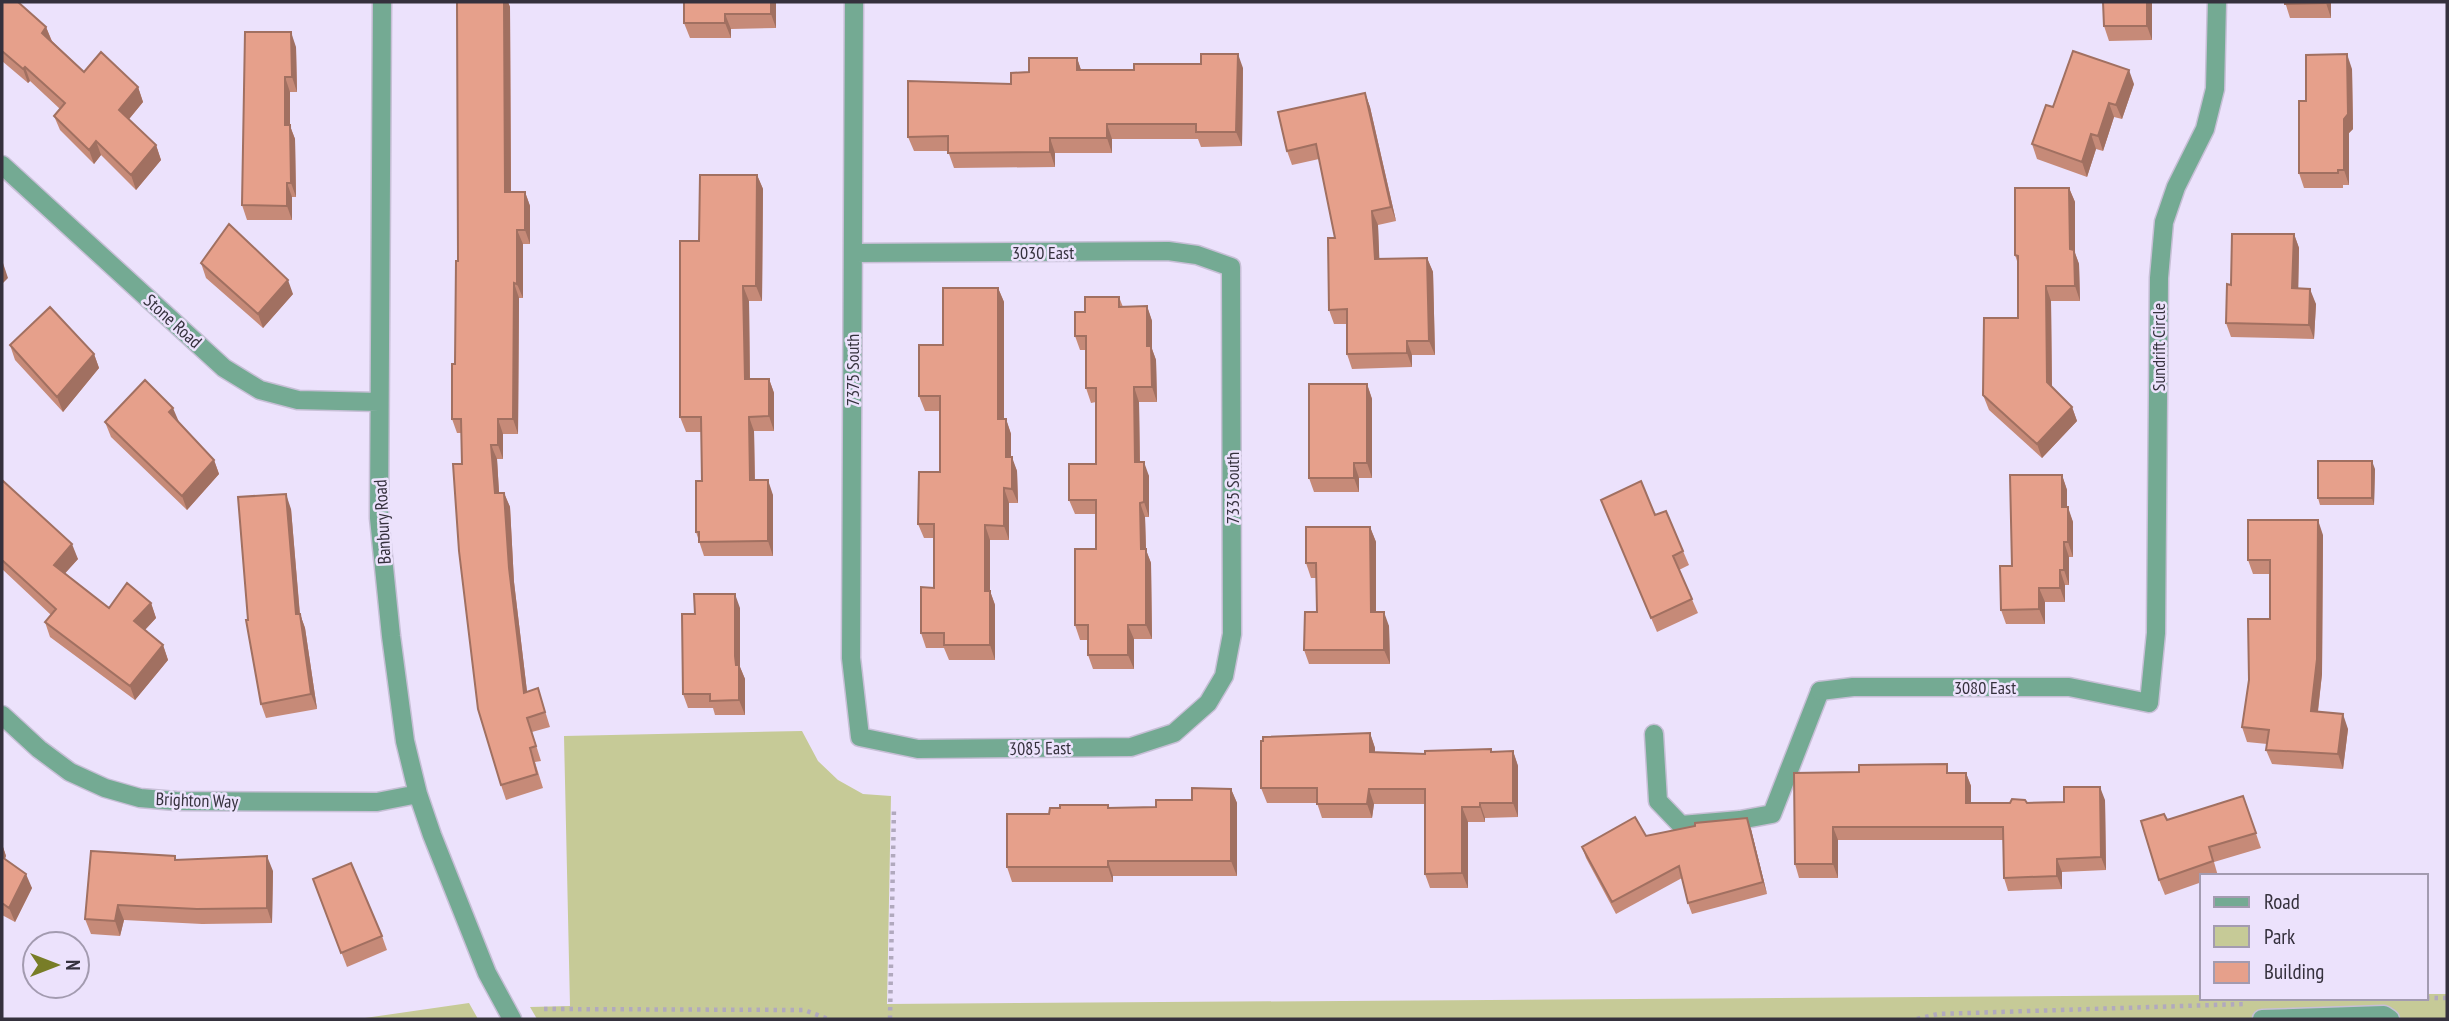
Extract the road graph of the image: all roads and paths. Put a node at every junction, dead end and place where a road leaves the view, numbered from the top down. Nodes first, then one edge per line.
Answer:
1 (382, 2) edge
2 (854, 2) edge
3 (2217, 2) edge
4 (2, 165) edge
5 (853, 253) junction
6 (1231, 267) joint
7 (379, 402) junction
8 (2149, 702) joint
9 (1208, 703) joint
10 (2, 715) edge
11 (1654, 734) dead end
12 (860, 737) joint
13 (418, 794) junction
14 (894, 807) dead end
15 (2428, 998) edge
16 (2447, 998) edge
17 (544, 1009) dead end
18 (2258, 1011) edge
19 (512, 1019) edge
20 (828, 1019) edge
21 (890, 1019) edge
22 (1917, 1019) edge
23 (2390, 1019) edge

1 - 7 street, Banbury Road
2 - 5 street, 7375 South
3 - 8 street, Sundrift Circle
4 - 7 street, Stone Road
5 - 6 street, 3030 East
5 - 12 street, 7375 South
6 - 9 street, 7335 South
7 - 13 street, Banbury Road
8 - 11 street, 3080 East
9 - 12 street, 3085 East
10 - 13 street, Brighton Way
13 - 19 street, Banbury Road
14 - 21 path
15 - 16 path
17 - 20 path
18 - 22 path
18 - 23 street

